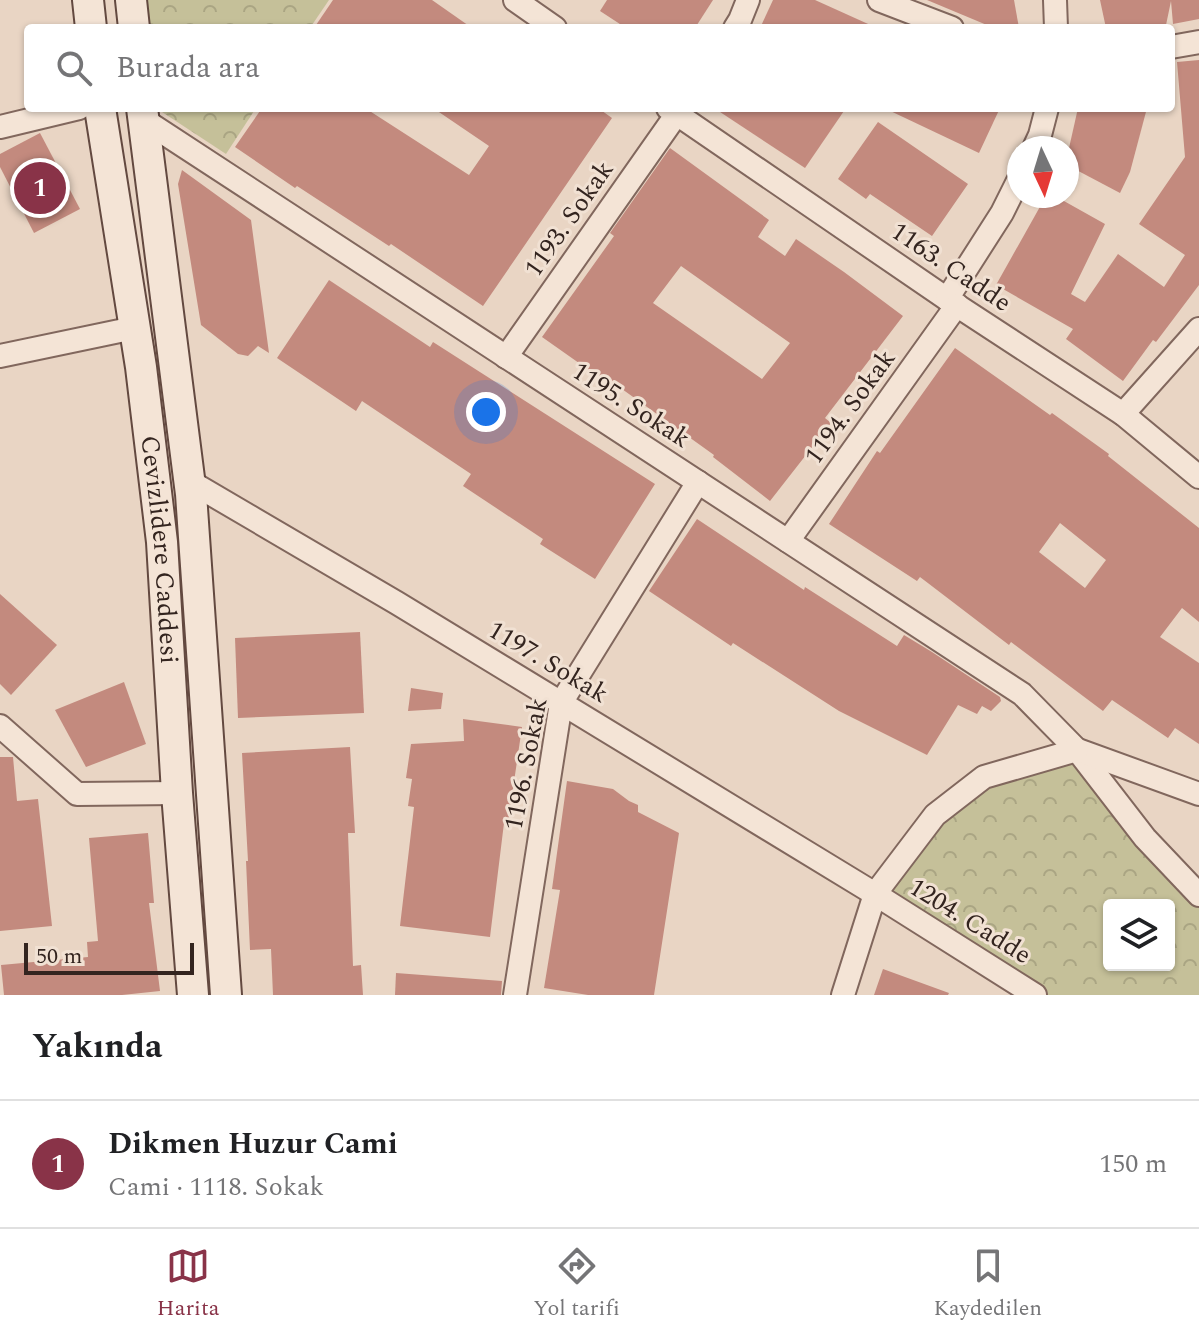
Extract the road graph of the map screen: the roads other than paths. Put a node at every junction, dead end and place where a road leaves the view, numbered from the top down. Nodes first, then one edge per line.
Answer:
1 (88, 0) edge
2 (131, 0) edge
3 (515, 0) edge
4 (748, 0) edge
5 (879, 0) edge
6 (1055, 0) edge
7 (91, 24) edge
8 (134, 24) edge
9 (549, 24) edge
10 (738, 24) edge
11 (942, 24) edge
12 (1056, 24) edge
13 (1199, 42) edge
14 (1175, 46) edge
15 (62, 112) edge
16 (101, 112) edge
17 (675, 112) edge
18 (679, 112) edge
19 (1046, 112) edge
20 (143, 114) edge
21 (0, 127) edge
22 (1040, 136) edge
23 (1007, 203) edge
24 (952, 302) junction
25 (134, 328) junction
26 (1199, 329) edge
27 (0, 356) edge
28 (506, 357) junction
29 (1123, 414) junction
30 (152, 461) junction
31 (1199, 477) edge
32 (189, 481) junction
33 (698, 482) junction
34 (788, 541) junction
35 (561, 703) junction
36 (0, 726) edge
37 (1077, 750) junction
38 (177, 793) junction
39 (1199, 794) edge
40 (875, 894) junction
41 (1199, 895) edge
42 (193, 995) edge
43 (226, 995) edge
44 (515, 995) edge
45 (843, 995) edge
46 (1035, 995) edge

1 - 7 main road
2 - 8 main road
3 - 9 street
4 - 10 street
5 - 11 street
6 - 12 street
13 - 14 street
15 - 21 street
16 - 25 main road, Cevizlidere Caddesi
17 - 28 street, 1193. Sokak
18 - 24 street, 1163. Cadde
19 - 22 street
20 - 28 street, 1195. Sokak
20 - 32 main road, Cevizlidere Caddesi
23 - 24 street, 1194. Sokak
24 - 29 street, 1163. Cadde
24 - 34 street, 1194. Sokak
25 - 27 street
25 - 30 main road, Cevizlidere Caddesi
26 - 29 street
28 - 33 street, 1195. Sokak
29 - 31 street, 1163. Cadde
30 - 32 main road
30 - 38 main road, Cevizlidere Caddesi
32 - 35 street, 1197. Sokak
32 - 43 main road, Cevizlidere Caddesi
33 - 34 street, 1195. Sokak
33 - 35 street, 1196. Sokak
34 - 37 street, 1195. Sokak
35 - 40 street, 1197. Sokak
35 - 44 street, 1196. Sokak
36 - 38 street
37 - 39 street
37 - 40 street
37 - 41 street, 1195. Sokak
38 - 42 main road, Cevizlidere Caddesi
40 - 45 street
40 - 46 street, 1204. Cadde

